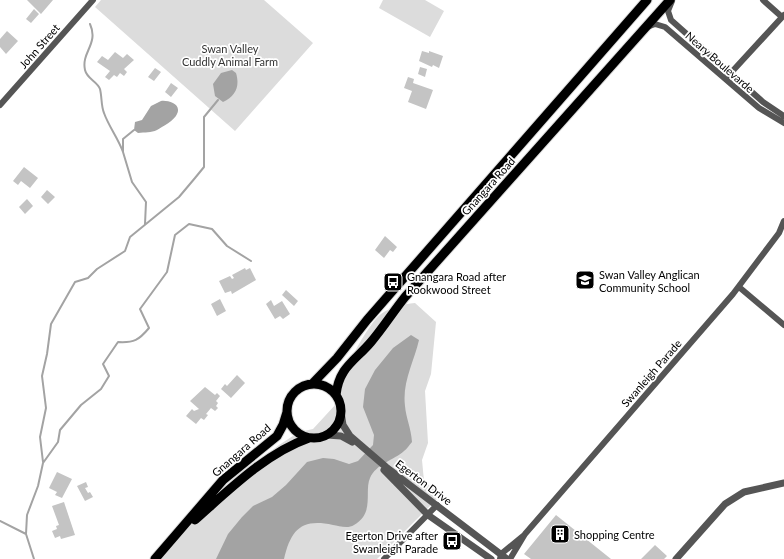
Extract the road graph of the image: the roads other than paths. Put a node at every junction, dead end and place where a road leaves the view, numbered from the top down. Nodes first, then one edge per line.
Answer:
1 (93, 0) edge
2 (671, 0) edge
3 (763, 0) edge
4 (644, 1) edge
5 (783, 16) edge
6 (643, 29) junction
7 (730, 75) junction
8 (725, 80) junction
9 (0, 105) edge
10 (784, 116) edge
11 (784, 123) edge
12 (784, 221) edge
13 (781, 234) edge
14 (739, 287) junction
15 (784, 326) edge
16 (312, 384) junction
17 (336, 395) junction
18 (287, 412) junction
19 (341, 412) junction
20 (327, 435) junction
21 (309, 438) junction
22 (362, 449) junction
23 (384, 468) junction
24 (784, 483) edge
25 (437, 505) junction
26 (428, 515) junction
27 (526, 534) junction
28 (173, 539) junction
29 (503, 557) edge
30 (155, 559) edge
31 (384, 559) edge
32 (491, 559) edge
33 (510, 559) edge
34 (676, 559) edge

1 - 9 street, John Street
2 - 6 main road, Gnangara Road
2 - 7 street, Neary Boulevarde
3 - 5 street
4 - 16 main road, Gnangara Road
5 - 7 street
6 - 8 street, Neary Boulevarde
6 - 17 main road, Gnangara Road
7 - 8 street
7 - 10 street, Neary Boulevarde
8 - 11 street, Neary Boulevarde
12 - 13 street, Swanleigh Parade
13 - 14 street, Swanleigh Parade
14 - 15 street
14 - 27 street, Swanleigh Parade
16 - 17 main road
16 - 18 main road
17 - 19 main road
18 - 21 main road
18 - 28 main road, Gnangara Road
19 - 20 main road
19 - 22 street, Egerton Drive
20 - 21 main road
20 - 22 street, Egerton Drive
21 - 28 main road, Gnangara Road
22 - 23 street, Egerton Drive
23 - 25 street, Egerton Drive
23 - 26 street, Egerton Drive
24 - 34 street
25 - 26 street
25 - 29 street, Egerton Drive
26 - 31 street
26 - 32 street, Egerton Drive
27 - 29 street, Swanleigh Parade
27 - 33 street, Swanleigh Parade
28 - 30 main road, Gnangara Road

